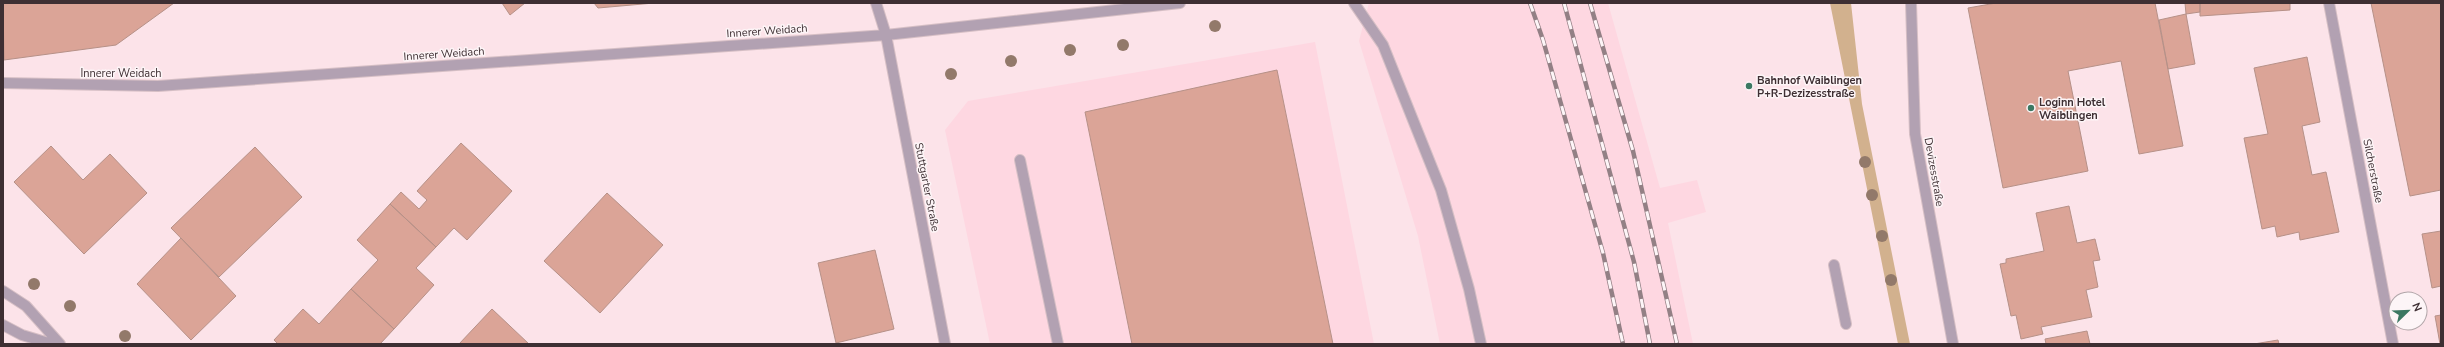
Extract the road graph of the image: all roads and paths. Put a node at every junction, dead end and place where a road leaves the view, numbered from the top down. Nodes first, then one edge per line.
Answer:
1 (876, 3) edge
2 (1180, 3) edge
3 (1354, 3) edge
4 (1911, 3) edge
5 (2329, 3) edge
6 (886, 35) junction
7 (3, 83) edge
8 (1020, 160) dead end
9 (1834, 265) dead end
10 (3, 291) edge
11 (3, 324) edge
12 (1846, 324) dead end
13 (52, 344) edge
14 (60, 344) edge
15 (945, 344) edge
16 (1058, 344) edge
17 (1481, 344) edge
18 (1953, 344) edge
19 (2393, 344) edge

1 - 6 street
2 - 6 street, Innerer Weidach
3 - 17 street
4 - 18 street, Devizesstraße
5 - 19 street, Silcherstraße
6 - 7 street, Innerer Weidach
6 - 15 street, Stuttgarter Straße
8 - 16 street
9 - 12 street
10 - 14 street
11 - 13 street

